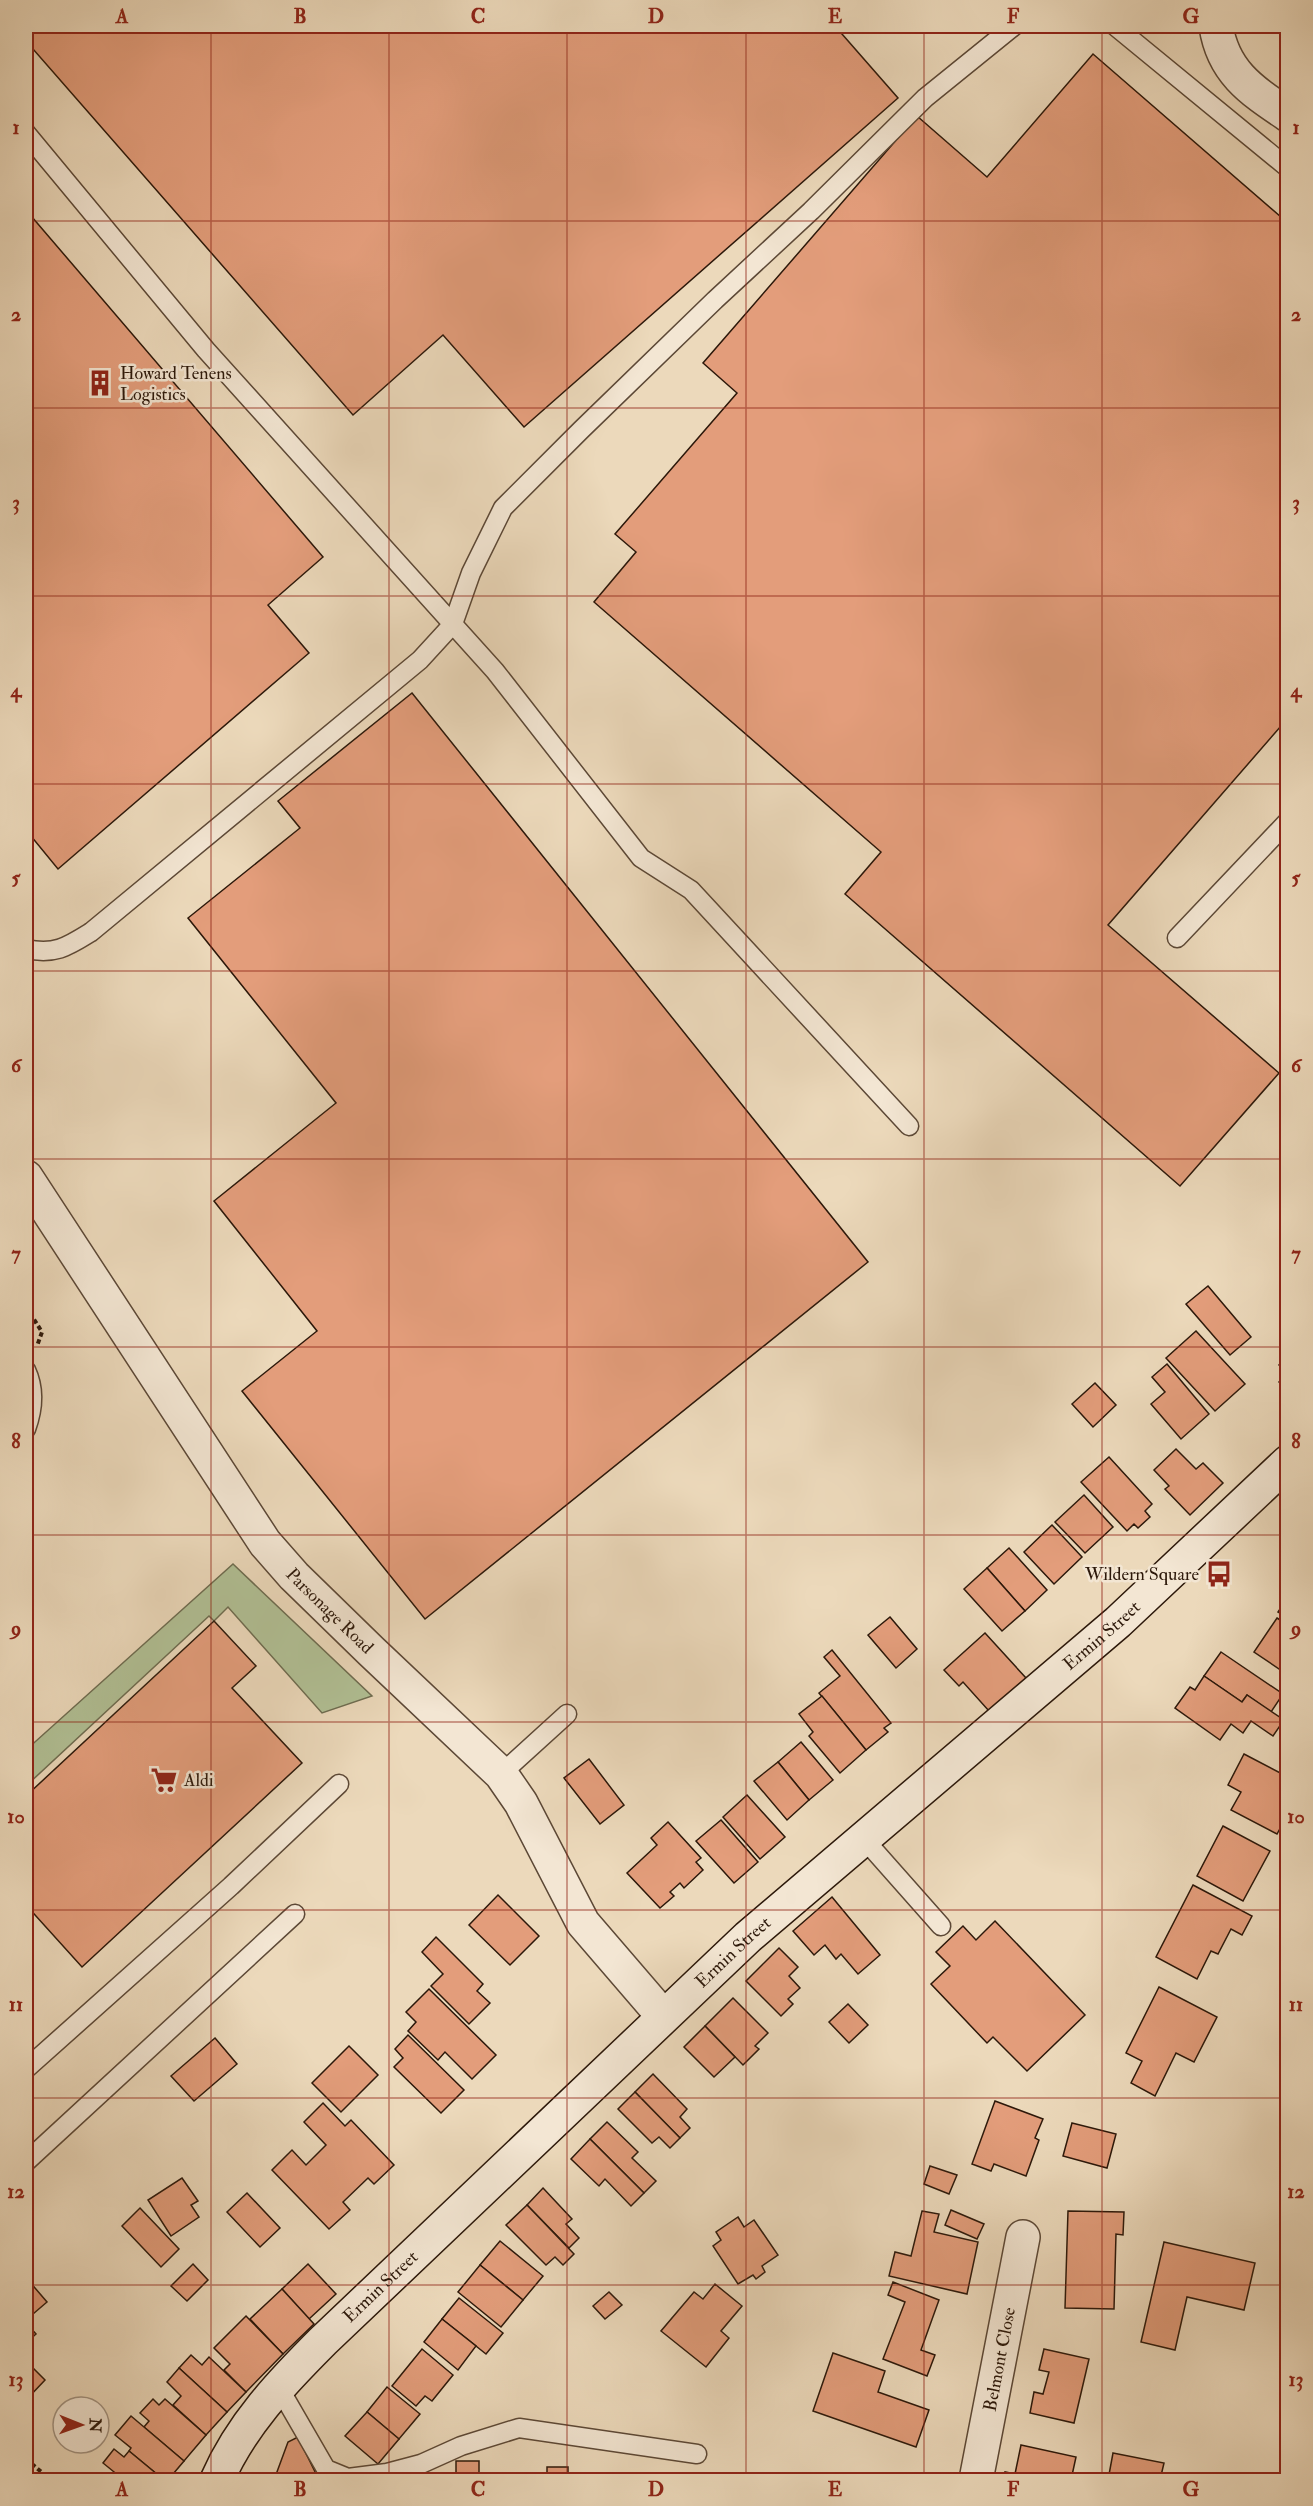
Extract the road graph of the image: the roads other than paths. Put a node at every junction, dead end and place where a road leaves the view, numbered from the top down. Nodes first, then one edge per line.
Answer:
1 (1014, 26) edge
2 (1115, 26) edge
3 (1216, 26) edge
4 (1287, 115) edge
5 (26, 133) edge
6 (1287, 168) edge
7 (453, 624) junction
8 (1287, 821) edge
9 (1177, 938) dead end
10 (26, 949) edge
11 (909, 1126) dead end
12 (26, 1178) edge
13 (26, 1372) edge
14 (26, 1429) edge
15 (1287, 1462) edge
16 (567, 1714) dead end
17 (501, 1774) junction
18 (339, 1784) dead end
19 (864, 1839) junction
20 (295, 1914) dead end
21 (941, 1926) dead end
22 (663, 2016) junction
23 (26, 2069) edge
24 (26, 2162) edge
25 (1023, 2237) dead end
26 (278, 2386) junction
27 (697, 2454) dead end
28 (218, 2481) edge
29 (976, 2481) edge

1 - 7 lane
2 - 6 lane
3 - 4 main road
5 - 7 lane
7 - 10 lane
7 - 11 lane
8 - 9 lane
12 - 17 main road, Parsonage Road
13 - 14 lane
15 - 19 main road, Ermin Street
16 - 17 lane
17 - 22 main road, Parsonage Road
18 - 23 lane
19 - 21 lane
19 - 22 main road, Ermin Street
20 - 24 lane
22 - 26 main road, Ermin Street
25 - 29 main road, Belmont Close
26 - 27 lane
26 - 28 main road, Ermin Street

